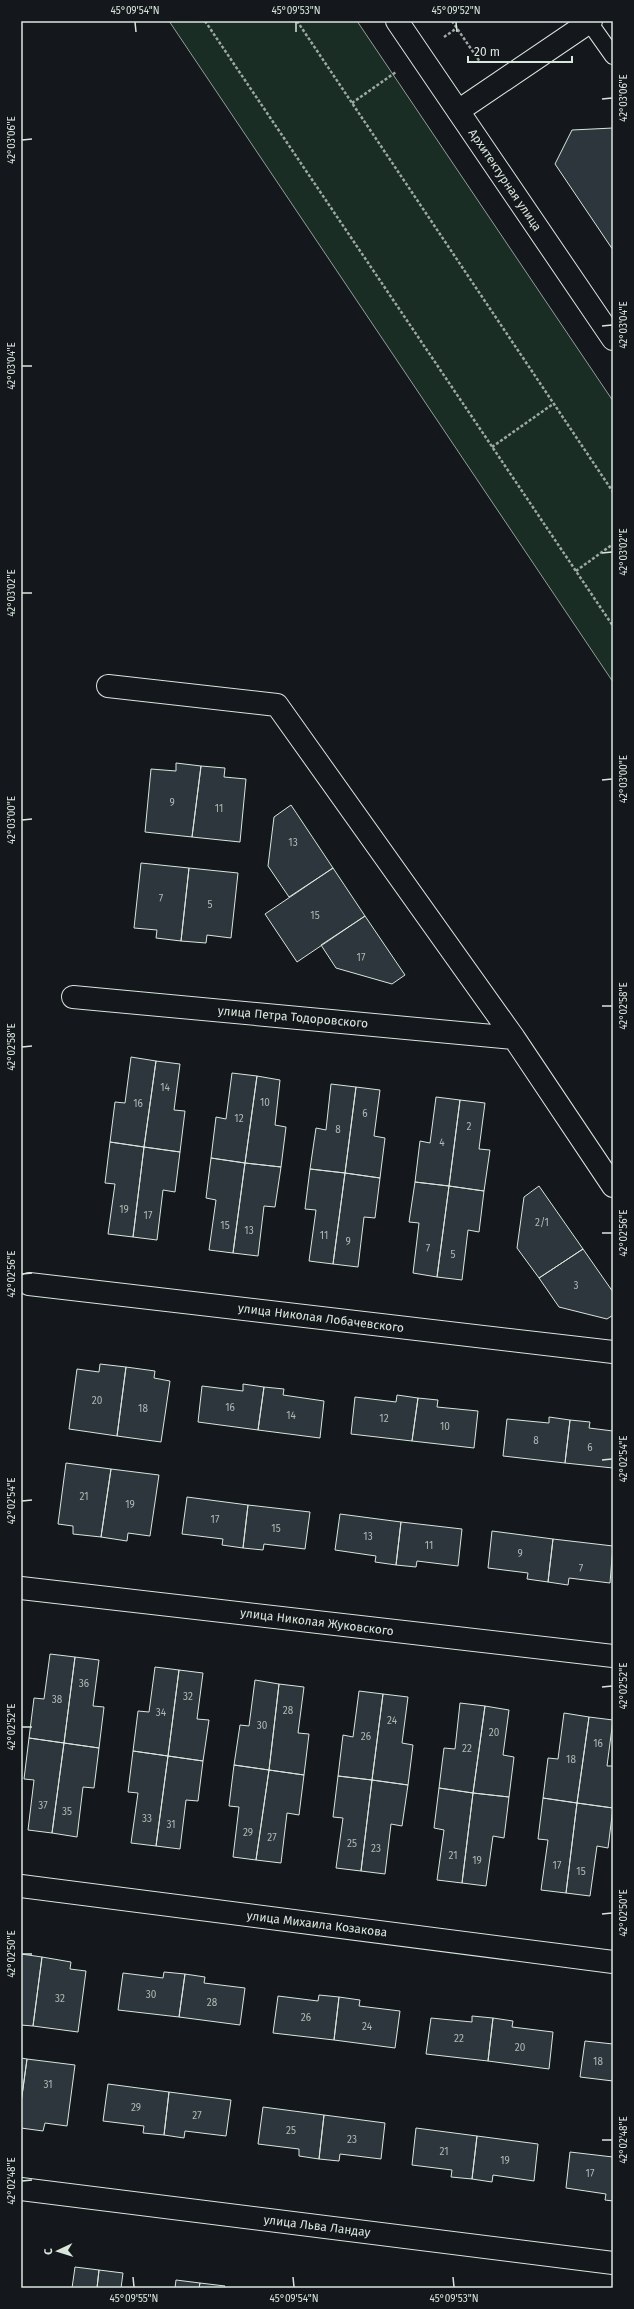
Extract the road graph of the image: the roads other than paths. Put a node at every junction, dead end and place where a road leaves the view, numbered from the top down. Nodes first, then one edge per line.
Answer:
1 (397, 21) edge
2 (590, 22) edge
3 (613, 56) edge
4 (458, 111) junction
5 (613, 339) edge
6 (108, 686) dead end
7 (73, 997) dead end
8 (514, 1038) junction
9 (613, 1186) edge
10 (29, 1284) dead end
11 (613, 1352) edge
12 (21, 1588) edge
13 (613, 1656) edge
14 (21, 1886) edge
15 (613, 1962) edge
16 (21, 2189) edge
17 (613, 2263) edge

1 - 4 street, Архитектурная улица
2 - 3 lane
2 - 4 street
4 - 5 street, Архитектурная улица
6 - 8 street
7 - 8 street, улица Петра Тодоровского
8 - 9 street
10 - 11 street, улица Николая Лобачевского
12 - 13 street, улица Николая Жуковского
14 - 15 street, улица Михаила Козакова
16 - 17 street, улица Льва Ландау

